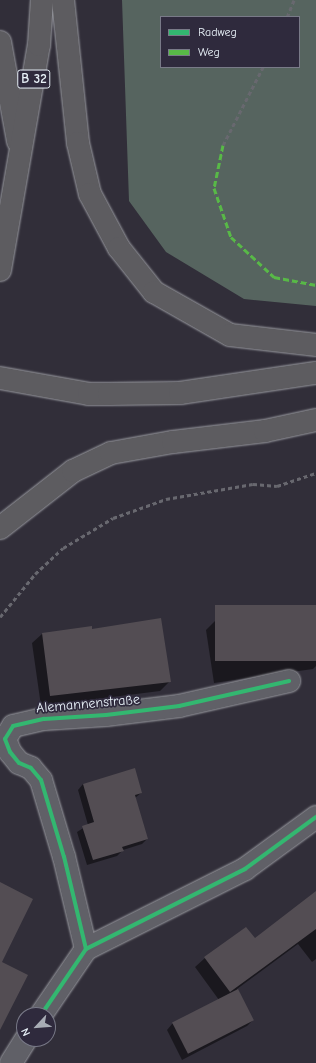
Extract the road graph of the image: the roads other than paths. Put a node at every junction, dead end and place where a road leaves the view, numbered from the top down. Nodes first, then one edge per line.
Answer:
1 (42, 0) edge
2 (63, 0) edge
3 (0, 42) edge
4 (21, 158) junction
5 (0, 270) edge
6 (316, 345) edge
7 (316, 373) edge
8 (0, 378) edge
9 (316, 420) edge
10 (0, 528) edge
11 (289, 681) dead end
12 (316, 817) edge
13 (86, 948) junction
14 (46, 1007) edge
15 (21, 1047) edge
16 (11, 1063) edge

1 - 4 main road, B 32
2 - 6 main road
3 - 4 main road
4 - 5 main road, B 32
7 - 8 main road
9 - 10 main road
11 - 13 street, Alemannenstraße
12 - 13 street
13 - 14 street
15 - 16 street

